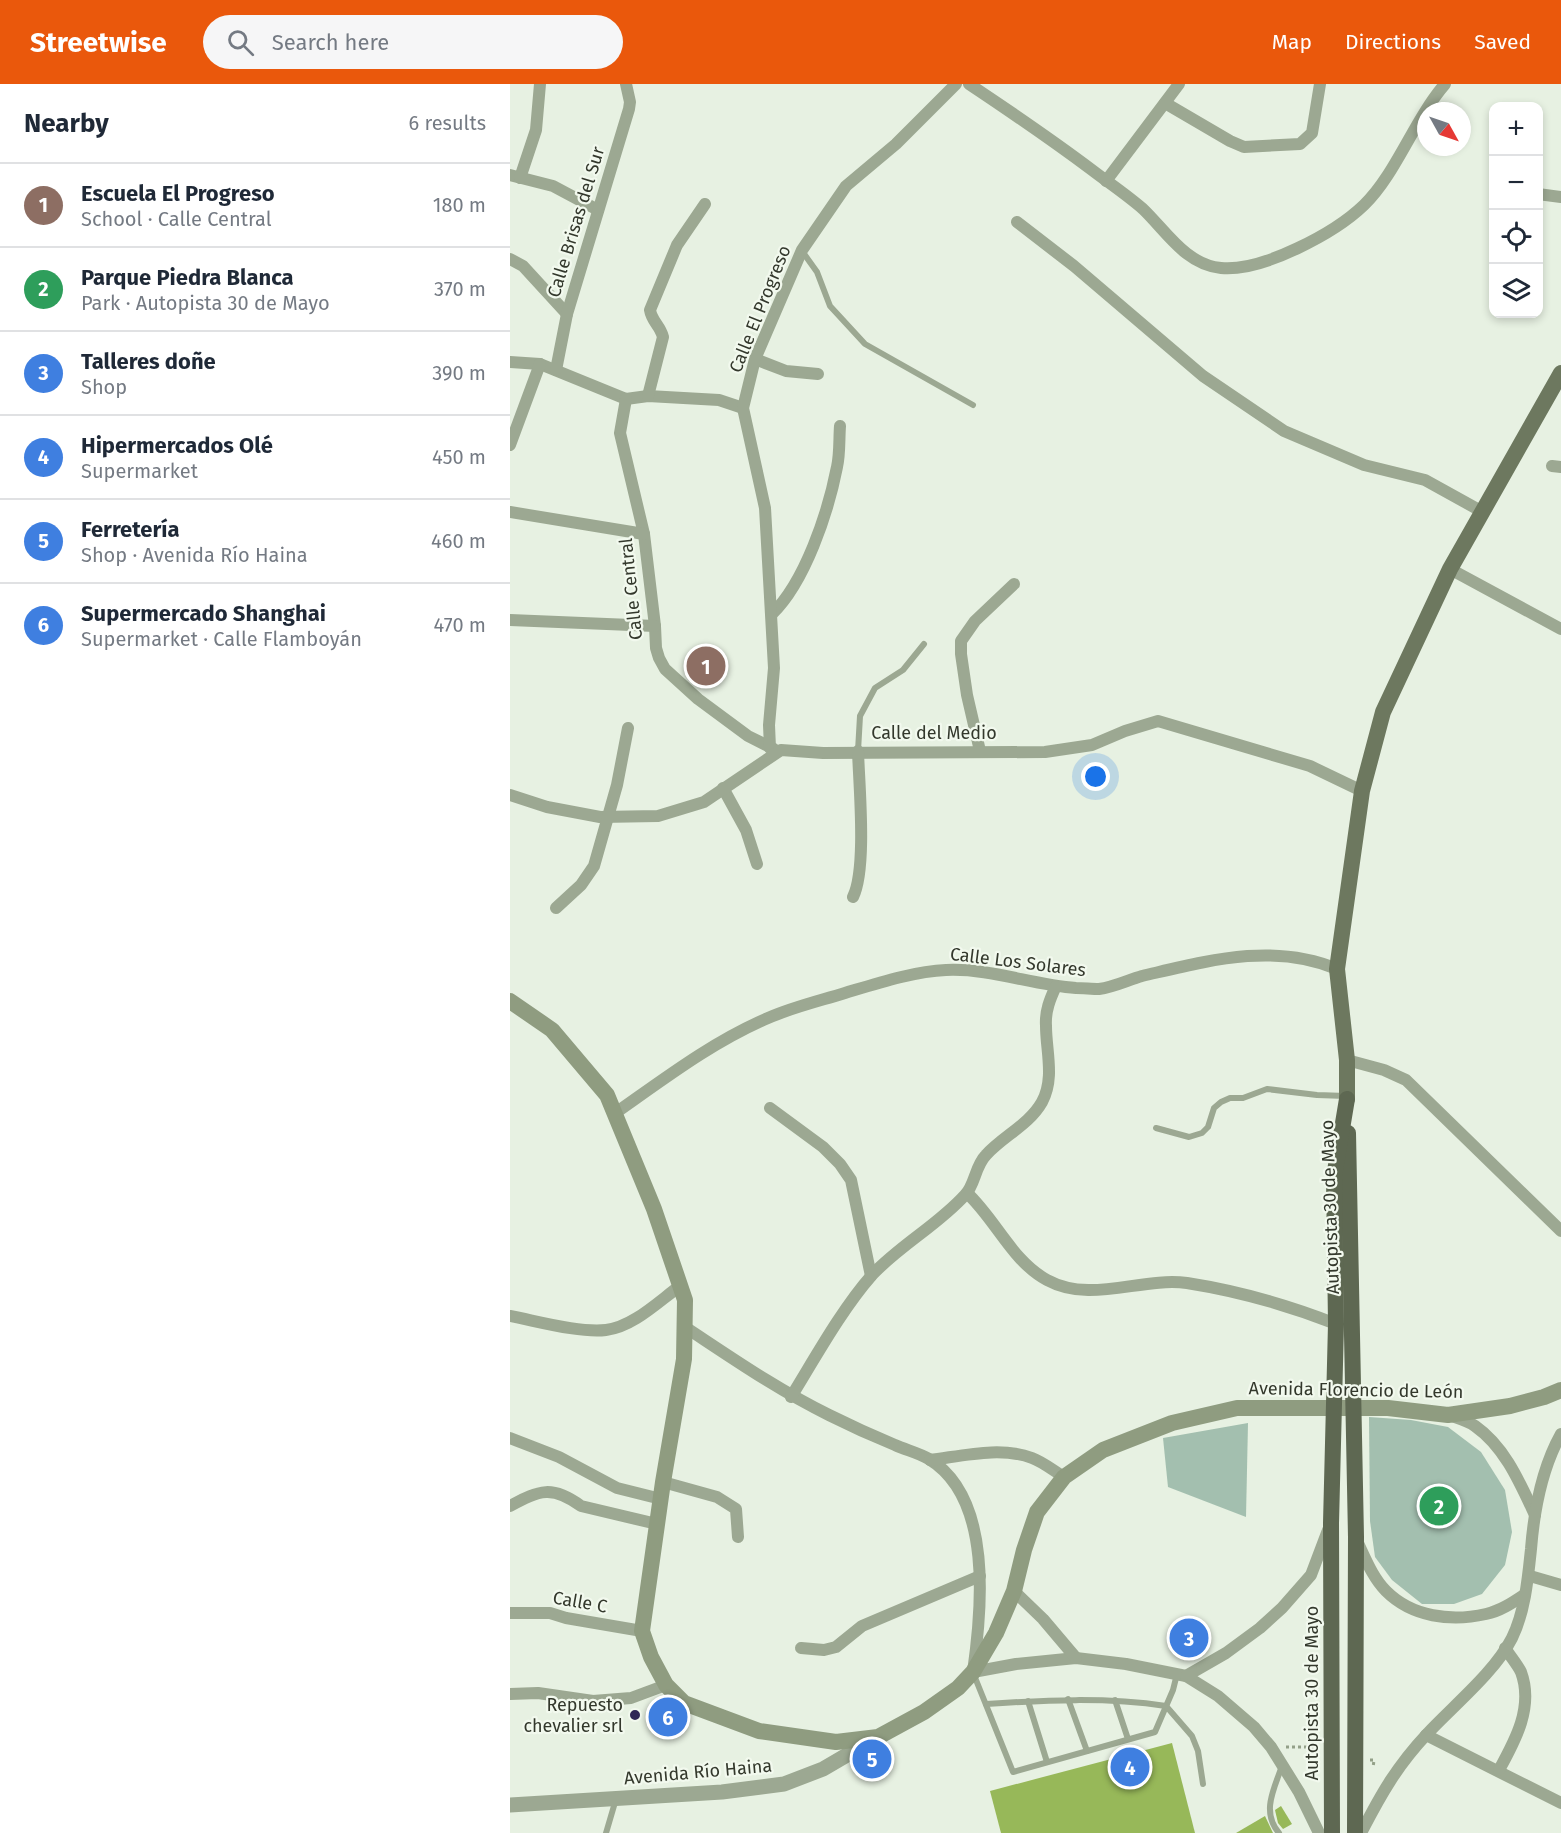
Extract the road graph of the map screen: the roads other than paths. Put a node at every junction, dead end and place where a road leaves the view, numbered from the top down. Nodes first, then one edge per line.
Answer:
1 (540, 84) edge
2 (626, 84) edge
3 (956, 84) edge
4 (969, 84) edge
5 (1179, 84) edge
6 (1320, 84) edge
7 (1445, 84) edge
8 (1165, 104) junction
9 (515, 177) edge
10 (1106, 181) junction
11 (1543, 195) edge
12 (1561, 197) edge
13 (705, 204) dead end
14 (598, 210) junction
15 (1017, 222) dead end
16 (802, 250) junction
17 (510, 259) edge
18 (567, 314) junction
19 (755, 359) junction
20 (510, 362) edge
21 (540, 364) junction
22 (556, 370) junction
23 (1561, 373) edge
24 (818, 374) dead end
25 (648, 396) junction
26 (626, 399) junction
27 (973, 405) dead end
28 (743, 408) junction
29 (840, 426) dead end
30 (510, 445) edge
31 (1481, 511) junction
32 (510, 513) edge
33 (644, 534) junction
34 (1450, 569) junction
35 (1014, 584) dead end
36 (772, 614) junction
37 (510, 620) edge
38 (655, 626) junction
39 (1561, 629) edge
40 (924, 644) dead end
41 (627, 728) dead end
42 (776, 749) junction
43 (858, 751) junction
44 (980, 751) junction
45 (723, 788) junction
46 (1362, 791) junction
47 (510, 795) edge
48 (608, 818) junction
49 (758, 864) dead end
50 (853, 897) dead end
51 (556, 908) dead end
52 (1337, 969) junction
53 (1056, 986) junction
54 (510, 1000) edge
55 (1347, 1060) junction
56 (1346, 1097) junction
57 (770, 1108) dead end
58 (614, 1114) junction
59 (1156, 1128) dead end
60 (968, 1193) junction
61 (1561, 1231) edge
62 (871, 1276) junction
63 (680, 1286) junction
64 (510, 1316) edge
65 (1336, 1324) junction
66 (685, 1327) junction
67 (1561, 1390) edge
68 (791, 1397) junction
69 (1448, 1415) junction
70 (1561, 1434) edge
71 (510, 1438) edge
72 (930, 1460) junction
73 (1064, 1477) junction
74 (663, 1482) junction
75 (661, 1499) junction
76 (510, 1506) edge
77 (1535, 1515) junction
78 (1331, 1523) junction
79 (657, 1524) junction
80 (738, 1537) dead end
81 (1356, 1538) junction
82 (1530, 1575) junction
83 (980, 1576) junction
84 (1561, 1585) edge
85 (1014, 1591) junction
86 (1524, 1595) junction
87 (510, 1613) edge
88 (642, 1631) junction
89 (801, 1648) dead end
90 (1505, 1648) junction
91 (1076, 1658) junction
92 (973, 1672) junction
93 (1181, 1675) junction
94 (666, 1685) junction
95 (510, 1694) edge
96 (1068, 1699) junction
97 (1115, 1700) junction
98 (1028, 1701) junction
99 (986, 1704) junction
100 (1166, 1706) junction
101 (1426, 1735) junction
102 (878, 1737) junction
103 (1128, 1739) junction
104 (1087, 1751) junction
105 (1047, 1762) junction
106 (1282, 1765) junction
107 (1499, 1770) junction
108 (1203, 1784) dead end
109 (616, 1799) junction
110 (1561, 1803) edge
111 (510, 1805) edge
112 (606, 1833) edge
113 (1279, 1833) edge
114 (1319, 1833) edge
115 (1332, 1833) edge
116 (1355, 1833) edge
117 (1361, 1833) edge

1 - 9 street
2 - 14 street, Calle Brisas del Sur
3 - 16 street, Calle El Progreso
4 - 10 street
5 - 8 street
6 - 8 street
7 - 10 street
8 - 10 street
9 - 14 street
11 - 12 street
13 - 25 street
14 - 18 street, Calle Brisas del Sur
15 - 31 street
16 - 19 street, Calle El Progreso
16 - 27 lane
17 - 18 street
18 - 22 street, Calle Brisas del Sur
19 - 24 street
19 - 28 street, Calle El Progreso
20 - 21 street
21 - 22 street
21 - 30 street
22 - 26 street
23 - 31 main road
25 - 26 street
25 - 28 street
26 - 33 street, Calle Central
28 - 36 street, Calle El Progreso
29 - 36 street
31 - 34 main road
32 - 33 street
33 - 38 street, Calle Central
34 - 39 street
34 - 46 main road
35 - 44 street
36 - 42 street, Calle El Progreso
37 - 38 street
38 - 42 street, Calle Central
40 - 43 lane
41 - 48 street
42 - 43 street, Calle del Medio
42 - 45 street
43 - 44 street, Calle del Medio
43 - 50 street
44 - 46 street, Calle del Medio
45 - 48 street
45 - 49 street
46 - 52 main road
47 - 48 street
48 - 51 street
52 - 53 street, Calle Los Solares
52 - 55 main road
53 - 58 street, Calle Los Solares
53 - 60 street
54 - 58 main road
55 - 56 main road
55 - 61 street
56 - 59 lane
56 - 65 highway, Autopista 30 de Mayo
56 - 81 highway, Autopista 30 de Mayo
57 - 62 street
58 - 63 main road
60 - 62 street
60 - 65 street
62 - 68 street
63 - 64 street
63 - 66 main road
65 - 78 highway, Autopista 30 de Mayo
66 - 68 street
66 - 74 main road
67 - 69 main road, Avenida Florencio de León
68 - 72 street
69 - 73 main road, Avenida Florencio de León
69 - 77 street
70 - 77 street
71 - 75 street
72 - 73 street
72 - 83 street
73 - 85 main road, Avenida Florencio de León
74 - 75 main road
74 - 80 street
75 - 79 main road
76 - 79 street
77 - 82 street
78 - 93 street
78 - 115 highway, Autopista 30 de Mayo
79 - 88 main road
81 - 86 street
81 - 116 highway, Autopista 30 de Mayo
82 - 84 street
82 - 86 street
83 - 89 street
83 - 92 street
85 - 91 street
85 - 92 main road, Avenida Florencio de León
86 - 90 street
87 - 88 street, Calle C
88 - 94 main road
90 - 101 street
90 - 107 street
91 - 92 street
91 - 93 street
92 - 99 lane
92 - 102 main road, Avenida Florencio de León
93 - 100 lane
93 - 106 street
94 - 95 street
94 - 102 main road
96 - 97 lane
96 - 98 lane
96 - 104 lane
97 - 100 lane
97 - 103 lane
98 - 99 lane
98 - 105 lane
99 - 105 lane
100 - 103 lane
100 - 108 lane
101 - 107 street
101 - 117 street
102 - 109 street, Avenida Río Haina
103 - 104 lane
104 - 105 lane
106 - 113 lane
106 - 114 street
107 - 110 street
109 - 111 street, Avenida Río Haina
109 - 112 lane

